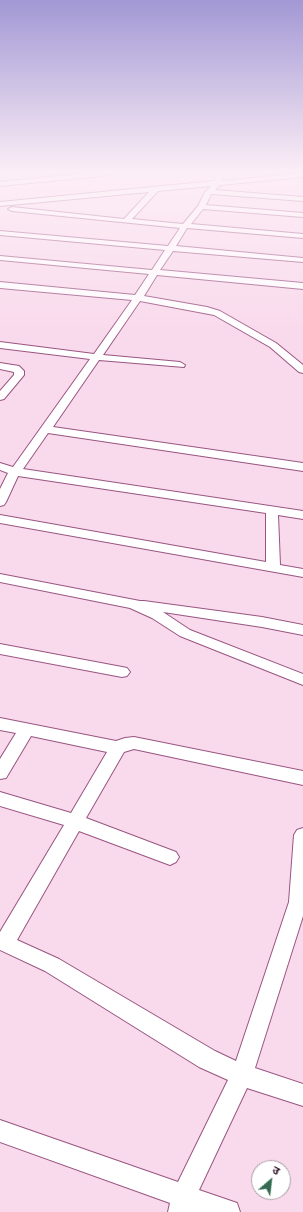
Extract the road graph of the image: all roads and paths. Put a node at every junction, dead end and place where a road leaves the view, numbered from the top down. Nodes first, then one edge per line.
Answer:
1 (183, 230) edge
2 (227, 230) edge
3 (0, 233) edge
4 (303, 236) edge
5 (171, 249) junction
6 (0, 258) edge
7 (303, 260) edge
8 (154, 272) junction
9 (0, 285) edge
10 (303, 286) edge
11 (138, 298) junction
12 (0, 345) edge
13 (96, 357) junction
14 (180, 365) dead end
15 (0, 366) edge
16 (303, 370) edge
17 (0, 397) edge
18 (46, 429) junction
19 (0, 466) edge
20 (303, 467) edge
21 (16, 472) junction
22 (1, 498) edge
23 (272, 510) junction
24 (303, 515) edge
25 (0, 519) edge
26 (273, 568) junction
27 (303, 573) edge
28 (0, 578) edge
29 (134, 604) junction
30 (303, 630) edge
31 (0, 649) edge
32 (122, 672) dead end
33 (303, 680) edge
34 (0, 724) edge
35 (26, 730) junction
36 (118, 748) junction
37 (0, 773) edge
38 (303, 778) edge
39 (0, 799) edge
40 (76, 822) junction
41 (303, 835) edge
42 (170, 856) dead end
43 (3, 942) edge
44 (242, 1075) junction
45 (303, 1095) edge
46 (0, 1130) edge
47 (182, 1204) edge
48 (228, 1212) edge

1 - 5 street
2 - 4 street
3 - 5 street
5 - 7 street
5 - 8 street
6 - 8 street
8 - 10 street
8 - 11 street
9 - 11 street
11 - 13 street
11 - 16 street
12 - 13 street
13 - 14 street
13 - 18 street
15 - 17 street
18 - 20 street
18 - 21 street
19 - 21 street
21 - 22 street
21 - 23 street
23 - 24 street
23 - 26 street
25 - 26 street
26 - 27 street
28 - 29 street
29 - 30 street
29 - 33 street
31 - 32 street
34 - 35 street
35 - 36 street
35 - 37 street
36 - 38 street
36 - 40 street
39 - 40 street
40 - 42 street
40 - 43 street
41 - 44 street
43 - 44 street
44 - 45 street
44 - 47 street
46 - 47 street
47 - 48 street

